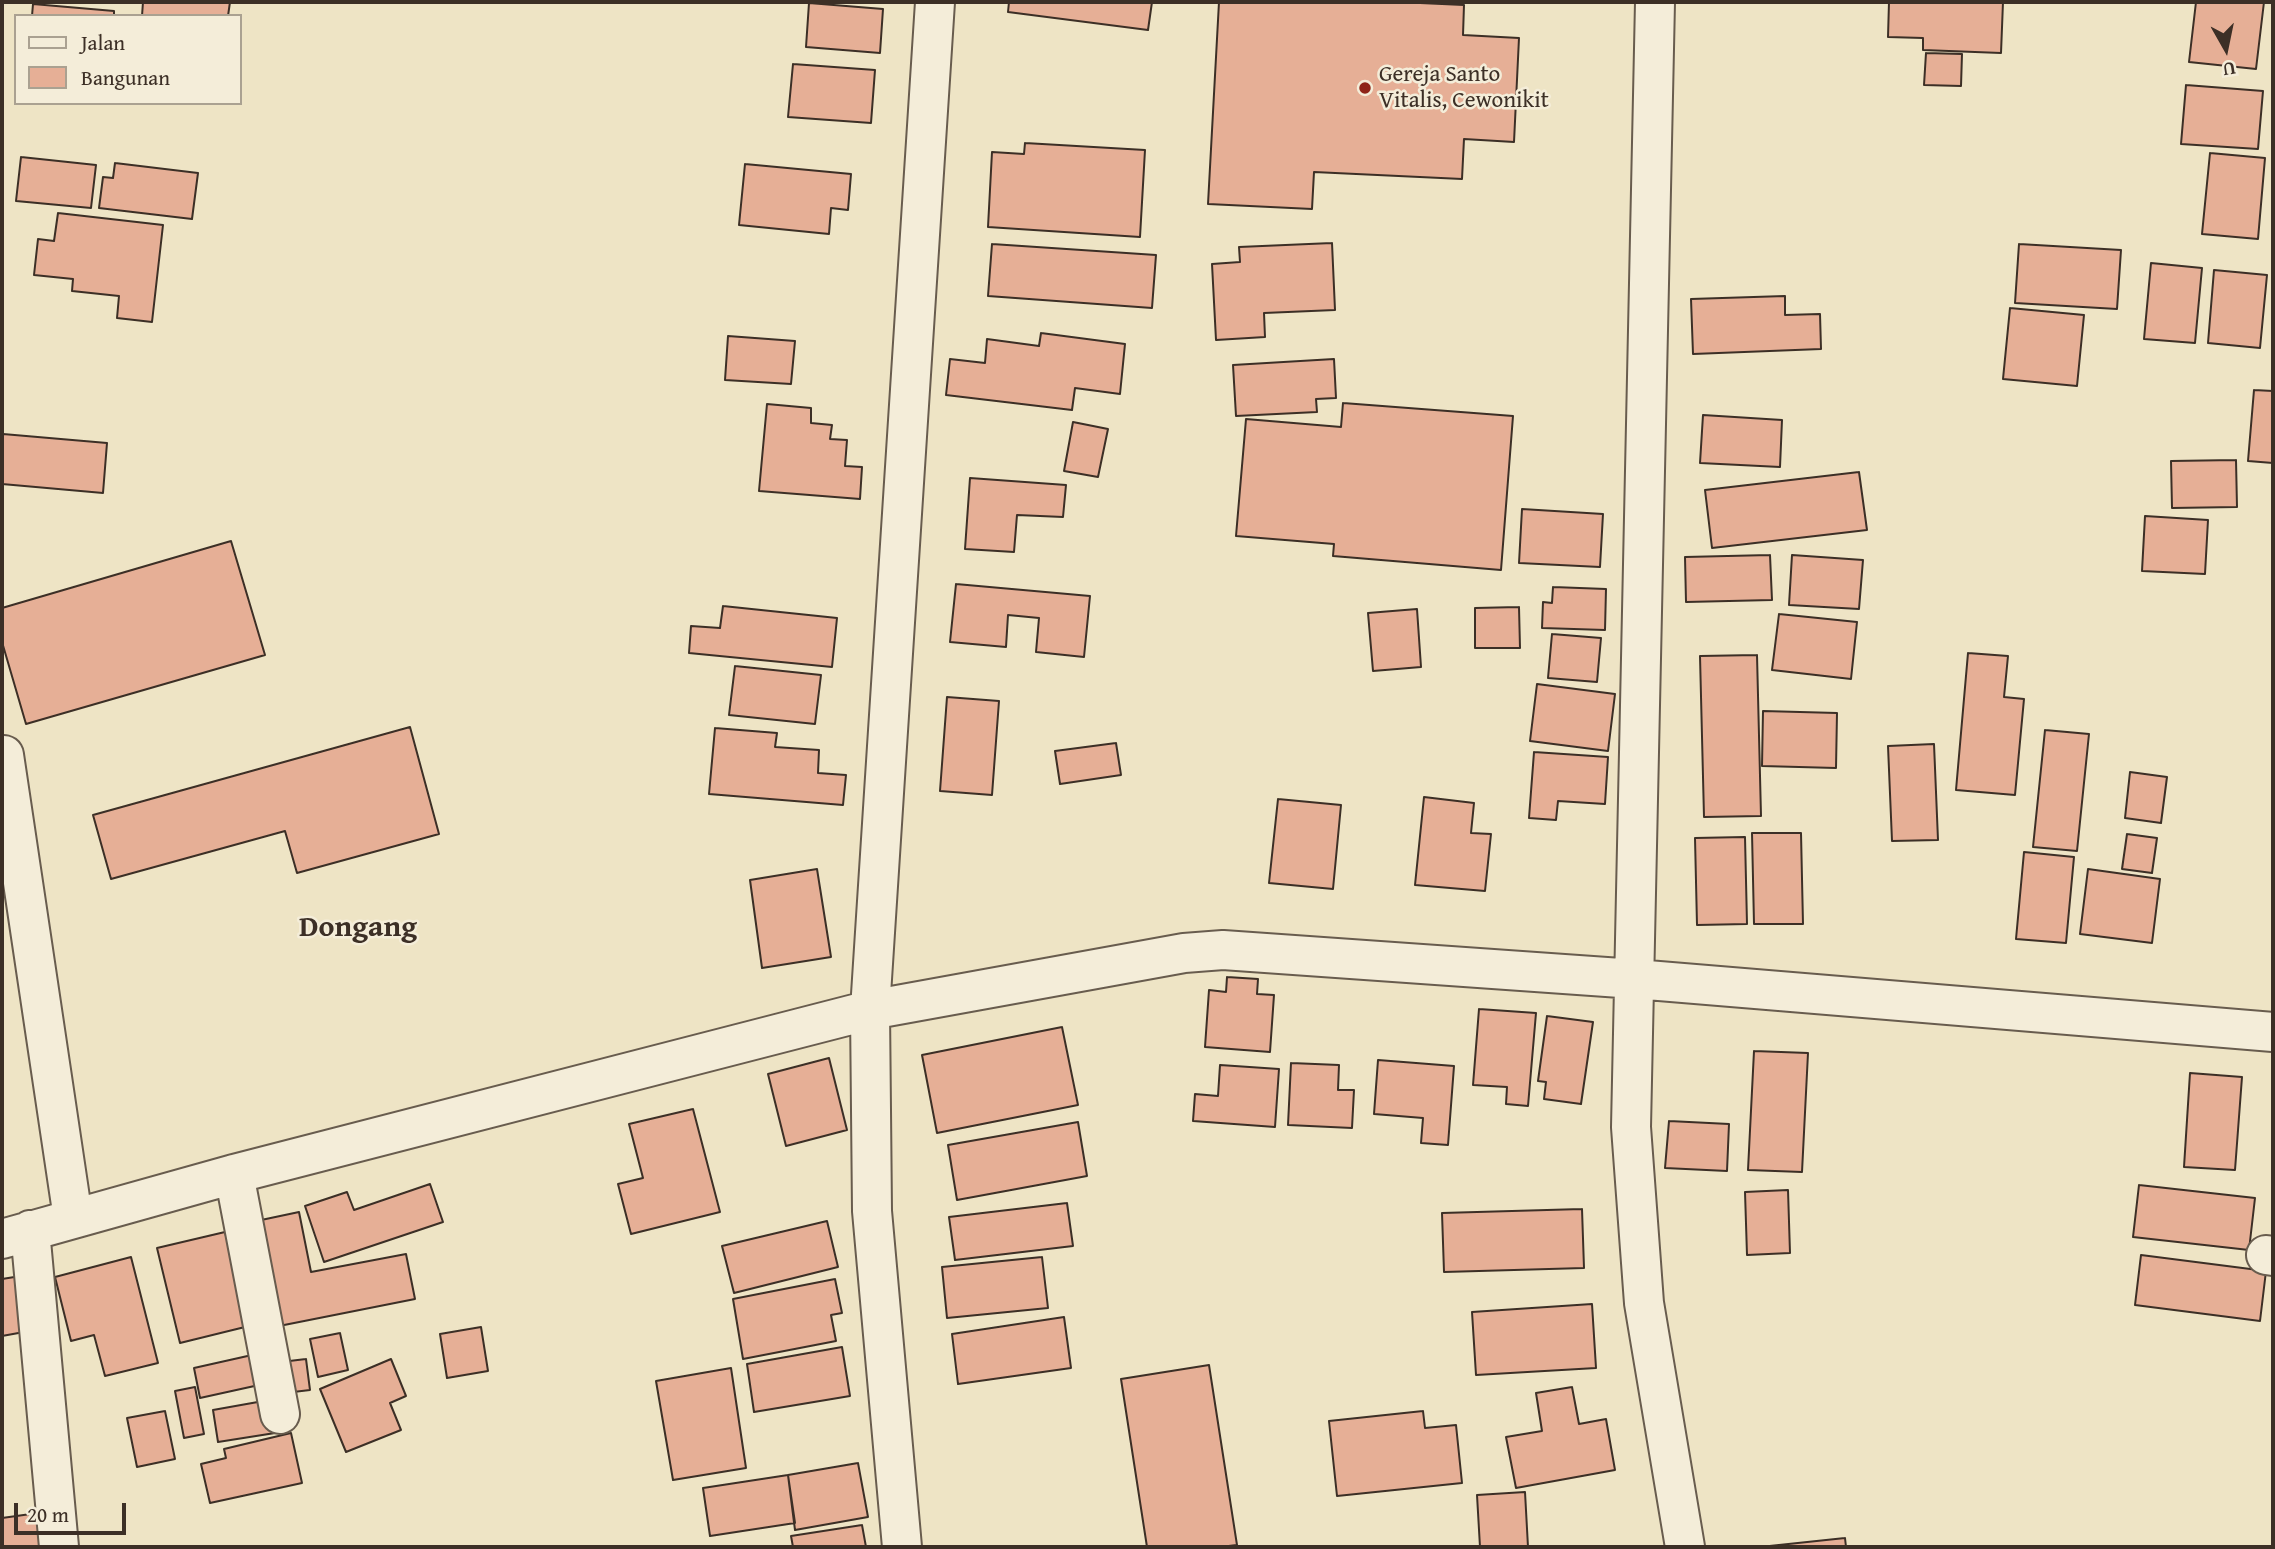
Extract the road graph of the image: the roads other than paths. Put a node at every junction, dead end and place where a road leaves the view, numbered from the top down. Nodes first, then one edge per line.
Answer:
1 (935, 2) edge
2 (1655, 2) edge
3 (4, 755) dead end
4 (1635, 979) junction
5 (870, 1010) junction
6 (2273, 1032) edge
7 (234, 1174) junction
8 (73, 1217) junction
9 (16, 1234) edge
10 (280, 1414) dead end
11 (59, 1547) edge
12 (902, 1547) edge
13 (1685, 1547) edge

1 - 5 street
2 - 4 street
3 - 8 street
4 - 5 street
4 - 6 street
4 - 13 street
5 - 7 street
5 - 12 street
7 - 8 street
7 - 10 street
8 - 9 street
9 - 11 street

